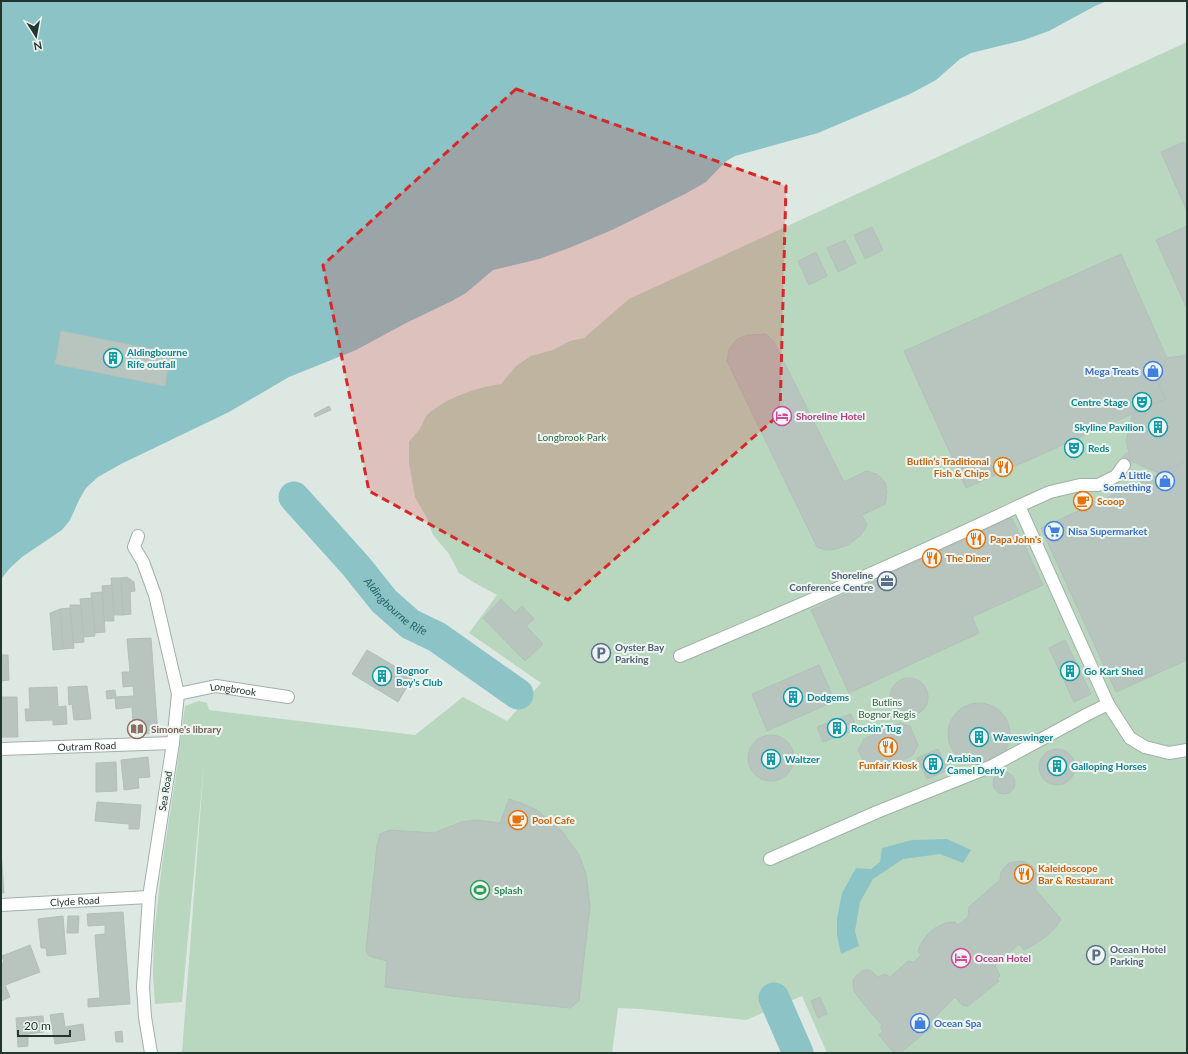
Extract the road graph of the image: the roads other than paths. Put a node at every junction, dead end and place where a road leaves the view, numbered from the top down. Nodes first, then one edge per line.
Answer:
1 (1124, 465) tunnel mouth
2 (1019, 506) junction
3 (138, 536) dead end
4 (680, 656) dead end
5 (178, 694) junction
6 (288, 697) dead end
7 (1108, 704) junction
8 (173, 743) junction
9 (1, 749) edge
10 (1187, 750) edge
11 (770, 860) dead end
12 (149, 897) junction
13 (1, 905) edge
14 (151, 1053) edge

1 - 2 street
2 - 4 street
2 - 7 street
3 - 5 street, Sea Road
5 - 6 street, Longbrook
5 - 8 street, Sea Road
7 - 10 street
7 - 11 street
8 - 9 street, Outram Road
8 - 12 street, Sea Road
12 - 13 street, Clyde Road
12 - 14 street, Sea Road

